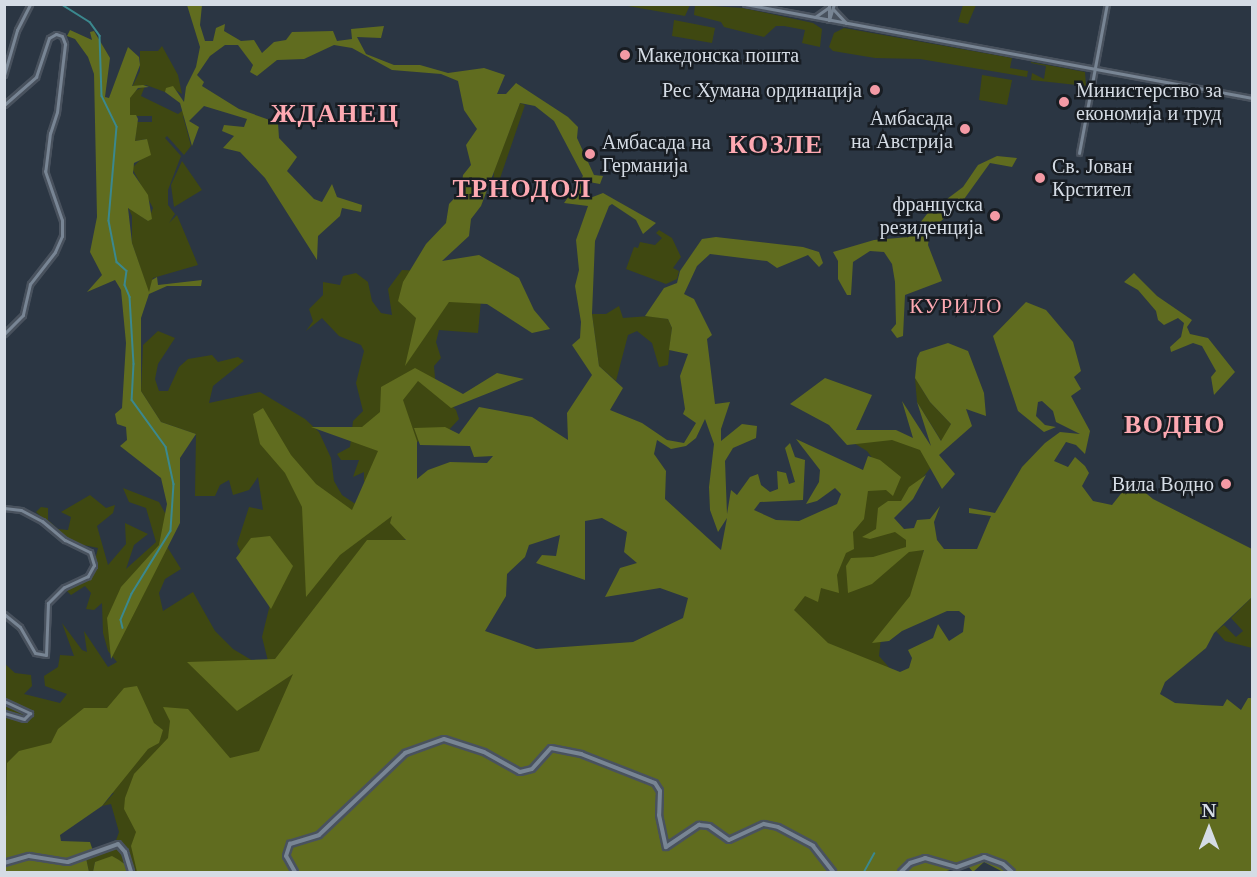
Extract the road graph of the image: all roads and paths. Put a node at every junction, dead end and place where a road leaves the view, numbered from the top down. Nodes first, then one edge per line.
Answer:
1 (30, 4) edge
2 (745, 4) edge
3 (1107, 4) edge
4 (829, 7) edge
5 (834, 7) edge
6 (813, 17) junction
7 (829, 20) junction
8 (848, 24) junction
9 (1093, 69) junction
10 (4, 75) edge
11 (1252, 98) edge
12 (4, 105) edge
13 (1079, 153) dead end
14 (4, 334) edge
15 (4, 508) edge
16 (4, 614) edge
17 (4, 701) edge
18 (4, 713) edge
19 (4, 863) edge
20 (131, 873) edge
21 (295, 873) edge
22 (833, 873) edge
23 (901, 873) edge
24 (1012, 873) edge

1 - 10 street
2 - 6 street
3 - 9 street
4 - 6 street
4 - 7 street
5 - 7 street
5 - 8 street
6 - 7 street
7 - 8 street
8 - 9 street
9 - 11 street
9 - 13 street
12 - 14 street
15 - 16 street
17 - 18 street
19 - 20 main road
21 - 22 main road
23 - 24 main road

